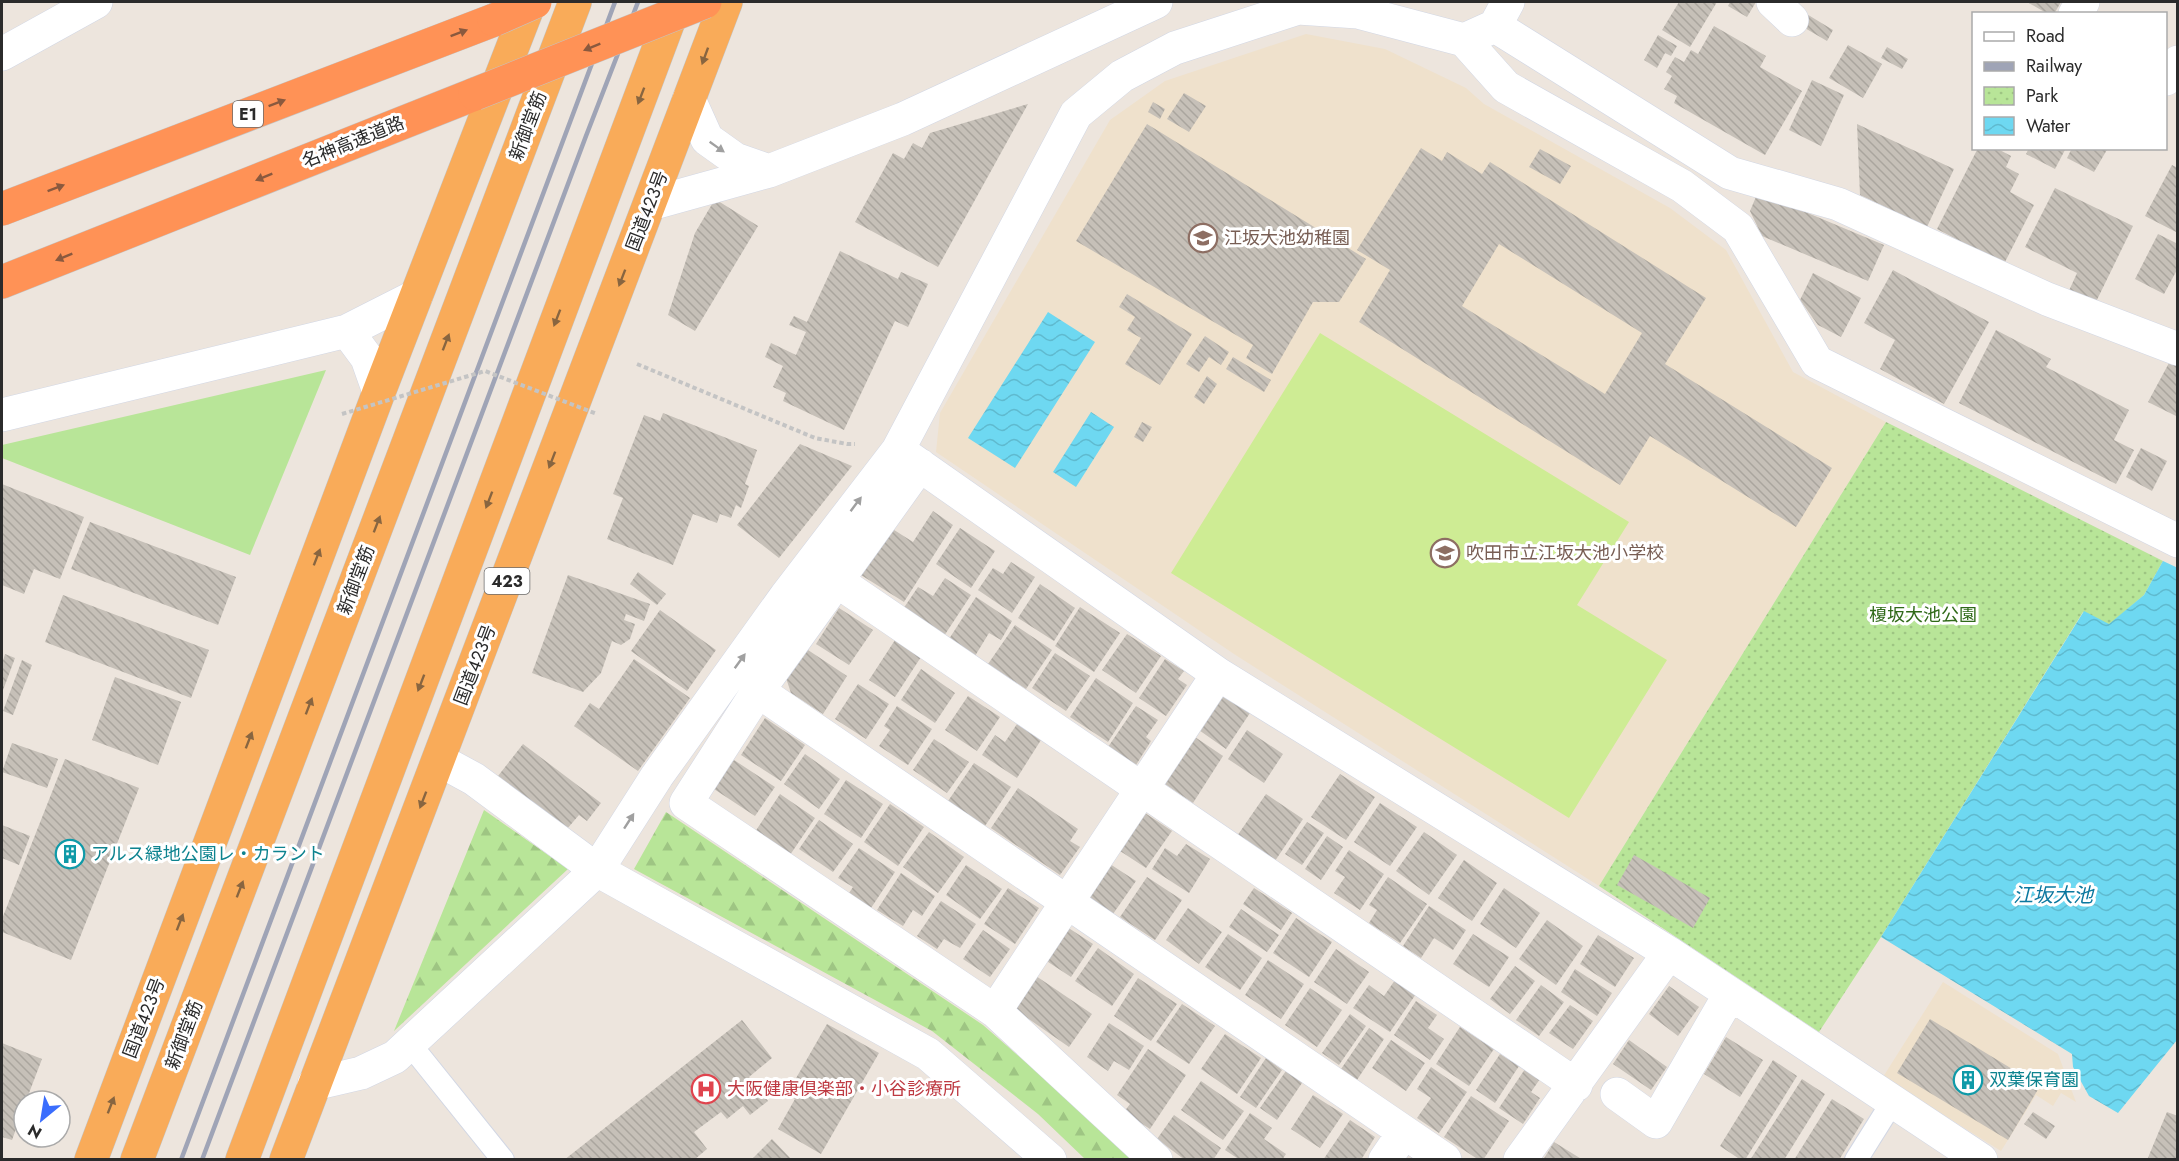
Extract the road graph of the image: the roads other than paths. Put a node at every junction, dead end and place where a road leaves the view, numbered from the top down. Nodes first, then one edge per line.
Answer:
1 (96, 2) edge
2 (530, 2) edge
3 (535, 2) edge
4 (575, 2) edge
5 (676, 2) edge
6 (705, 2) edge
7 (726, 2) edge
8 (1156, 2) edge
9 (1502, 14) edge
10 (1464, 40) junction
11 (2, 54) edge
12 (2178, 62) edge
13 (2167, 78) edge
14 (689, 99) junction
15 (768, 171) junction
16 (650, 204) junction
17 (2, 209) edge
18 (2, 282) edge
19 (416, 296) junction
20 (347, 331) junction
21 (2178, 349) edge
22 (379, 392) junction
23 (2, 415) edge
24 (909, 458) junction
25 (2178, 542) edge
26 (837, 581) junction
27 (1218, 674) junction
28 (758, 691) junction
29 (438, 760) junction
30 (1142, 789) junction
31 (597, 870) junction
32 (1067, 902) junction
33 (1669, 953) junction
34 (1730, 994) junction
35 (995, 1011) junction
36 (409, 1043) junction
37 (314, 1084) junction
38 (1576, 1085) junction
39 (1617, 1094) dead end
40 (1893, 1101) junction
41 (1404, 1132) junction
42 (91, 1160) edge
43 (137, 1160) edge
44 (242, 1160) edge
45 (286, 1160) edge
46 (503, 1160) edge
47 (1050, 1160) edge
48 (1156, 1160) edge
49 (1385, 1160) edge
50 (1445, 1160) edge
51 (1520, 1160) edge
52 (1856, 1160) edge
53 (1981, 1160) edge

1 - 11 street
2 - 19 highway, 国道423号
17 -> 3 highway, E1, bridge
43 -> 4 highway, 新御堂筋
5 -> 44 highway, 423
6 -> 18 highway, 名神高速道路, bridge
7 -> 14 highway, 国道423号 / 423
8 - 15 street
9 - 10 street
9 - 21 street
10 - 24 street
10 - 25 street
12 - 13 street
14 -> 15 street
14 - 16 highway, 国道423号 / 423
15 - 16 street
16 -> 29 highway, 国道423号 / 423
19 - 20 street
19 - 22 highway, 国道423号
20 - 22 street
20 - 23 street
42 -> 22 highway, 国道423号
24 - 26 street
24 - 27 street
31 -> 24 street
26 - 28 street
26 - 30 street
27 - 30 street
27 - 33 street
28 - 32 street
28 - 35 street
29 - 31 street
29 -> 37 highway, 国道423号 / 423
30 - 32 street
30 - 38 street
31 - 36 street
31 - 47 street
32 - 35 street
32 - 41 street
33 - 34 street
33 - 38 street
34 - 39 street
34 - 40 street
35 - 48 street
36 - 37 street
36 - 46 lane
37 - 45 highway, 国道423号 / 423
38 - 51 street
40 - 52 lane
40 - 53 street
41 - 49 street
41 - 50 street

